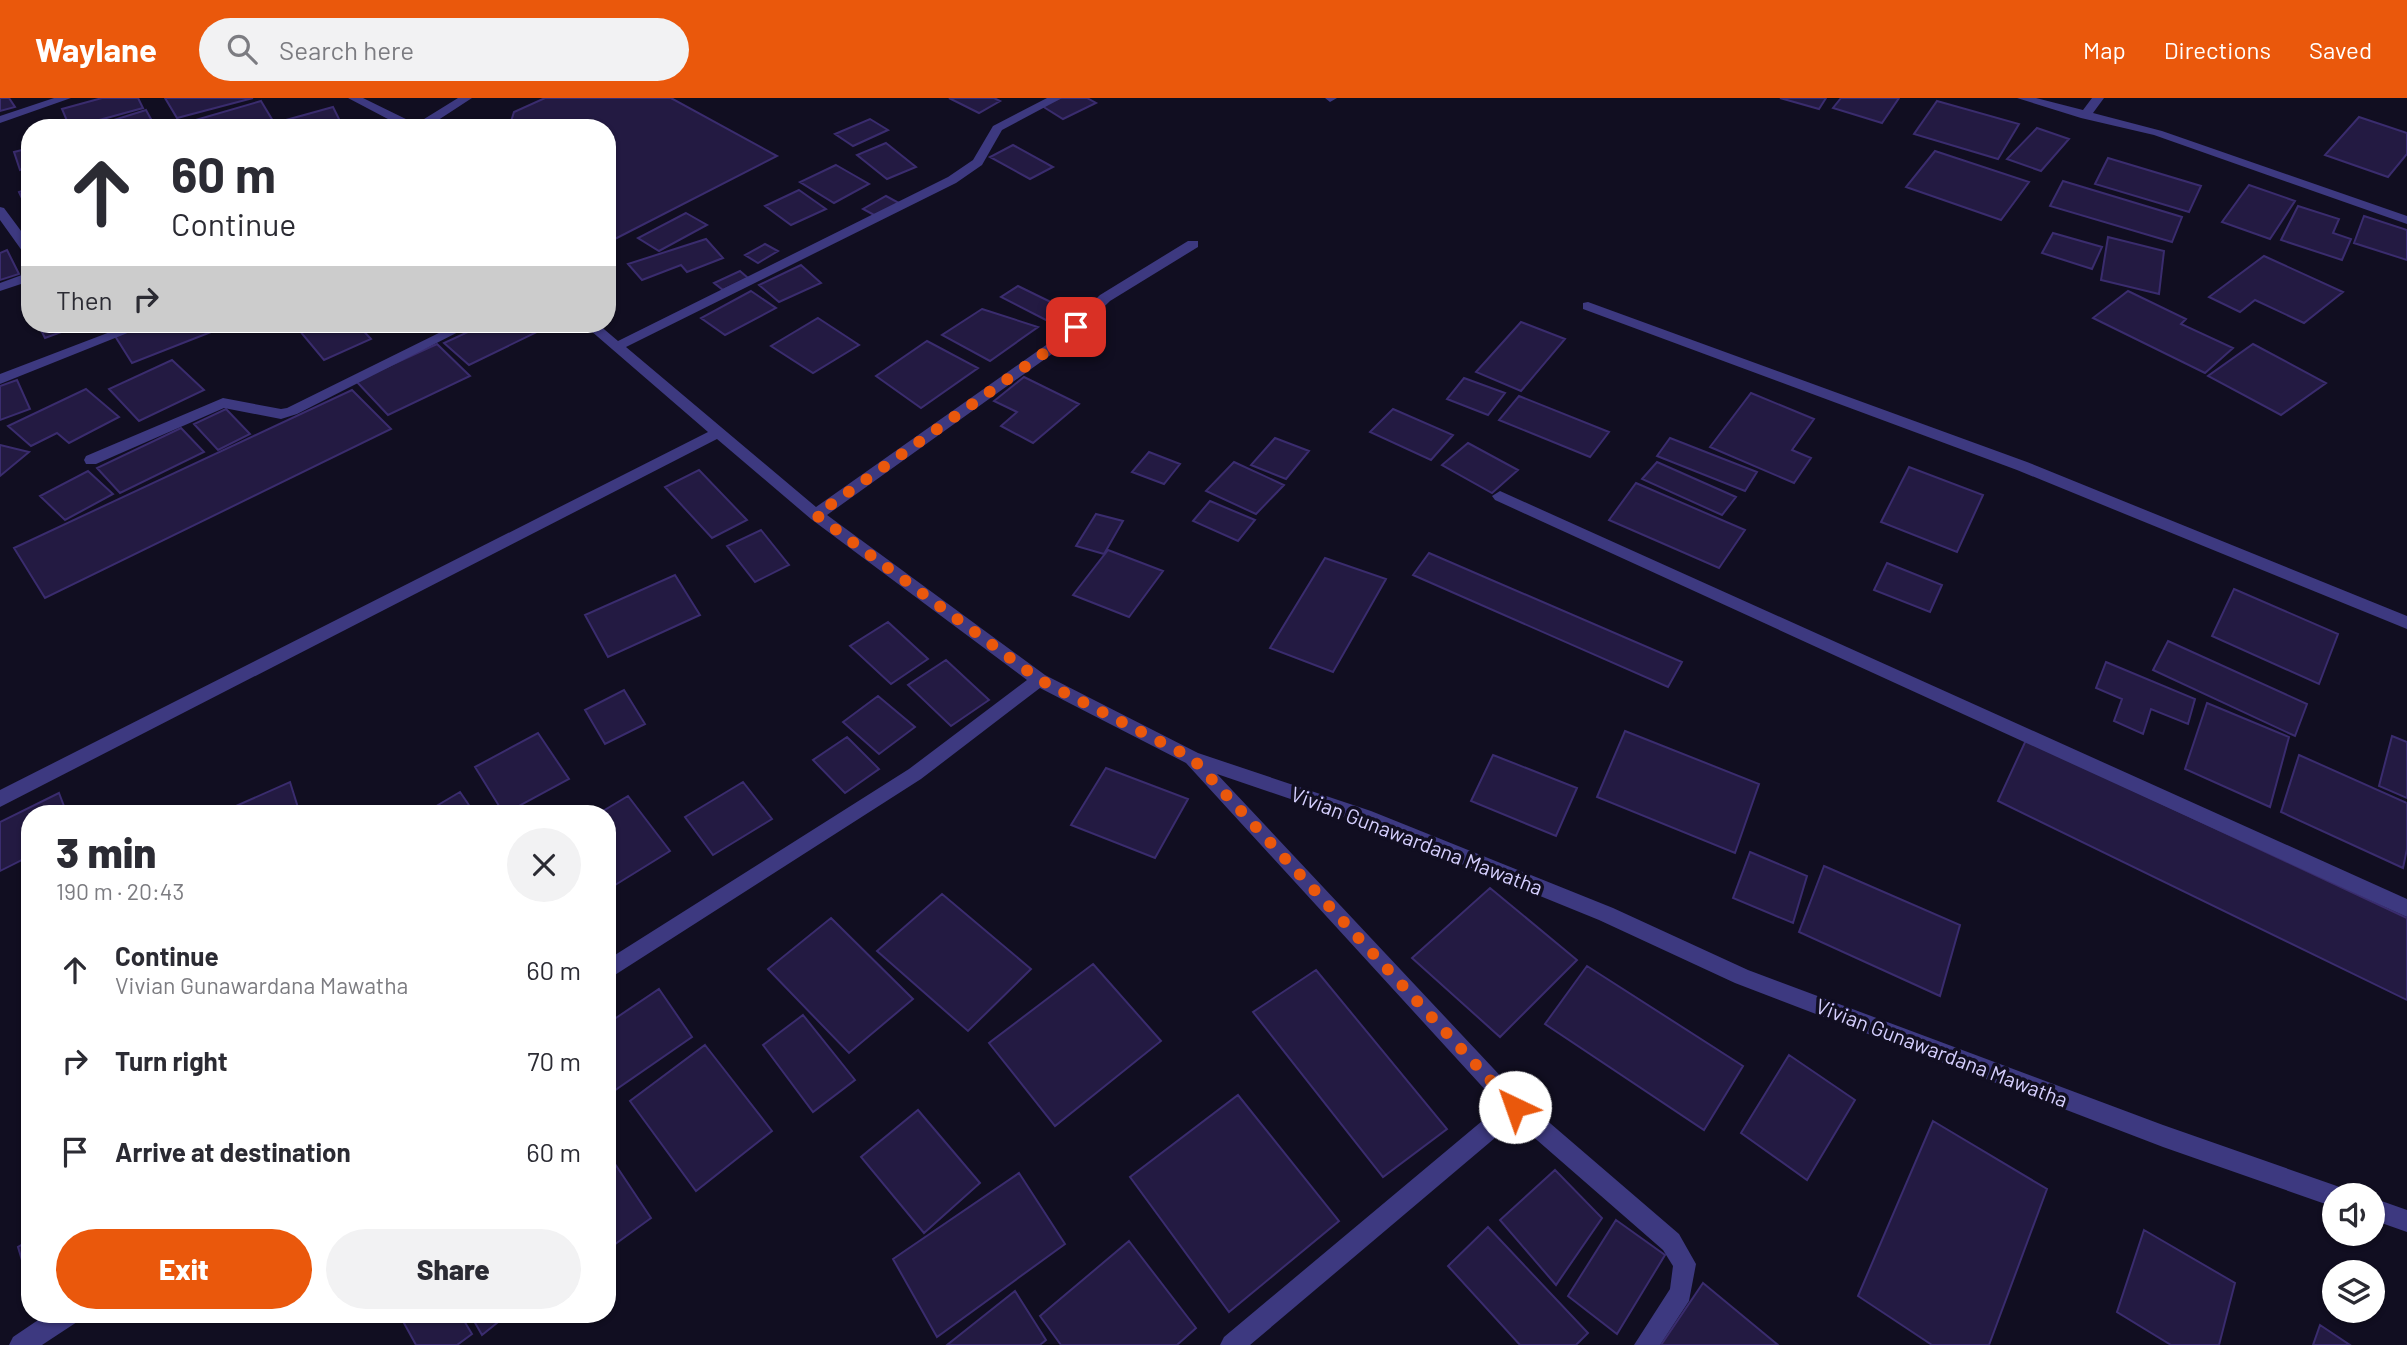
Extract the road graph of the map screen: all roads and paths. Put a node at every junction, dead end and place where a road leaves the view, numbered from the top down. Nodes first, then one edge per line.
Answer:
1 (65, 98) edge
2 (354, 98) edge
3 (466, 98) edge
4 (1056, 98) edge
5 (2023, 98) edge
6 (2098, 98) edge
7 (2085, 116) junction
8 (397, 119) edge
9 (431, 119) edge
10 (0, 120) edge
11 (0, 211) edge
12 (2407, 220) edge
13 (21, 240) edge
14 (1193, 244) dead end
15 (21, 279) edge
16 (0, 287) edge
17 (1588, 306) dead end
18 (120, 333) edge
19 (449, 333) edge
20 (601, 333) edge
21 (618, 346) junction
22 (0, 379) edge
23 (720, 432) junction
24 (91, 460) dead end
25 (1500, 496) dead end
26 (816, 515) junction
27 (2407, 623) edge
28 (1040, 680) junction
29 (1192, 758) junction
30 (0, 799) edge
31 (2407, 908) edge
32 (616, 965) edge
33 (1515, 1107) junction
34 (2322, 1192) edge
35 (2385, 1213) edge
36 (2407, 1221) edge
37 (55, 1323) edge
38 (21, 1345) edge
39 (1232, 1345) edge
40 (1646, 1345) edge

1 - 10 street
2 - 8 street
3 - 9 street
4 - 21 street
5 - 7 street
6 - 7 street
7 - 12 street
11 - 13 street
14 - 26 street
15 - 16 street
17 - 27 street
18 - 22 street
19 - 24 street
20 - 21 street, Vivian Gunawardana Mawatha
21 - 23 street, Vivian Gunawardana Mawatha
23 - 26 street, Vivian Gunawardana Mawatha
23 - 30 street
25 - 31 street
26 - 28 street, Vivian Gunawardana Mawatha
28 - 29 street, Vivian Gunawardana Mawatha
28 - 32 street
29 - 33 street
29 - 34 street, Vivian Gunawardana Mawatha
33 - 39 street
33 - 40 street
35 - 36 street
37 - 38 street

